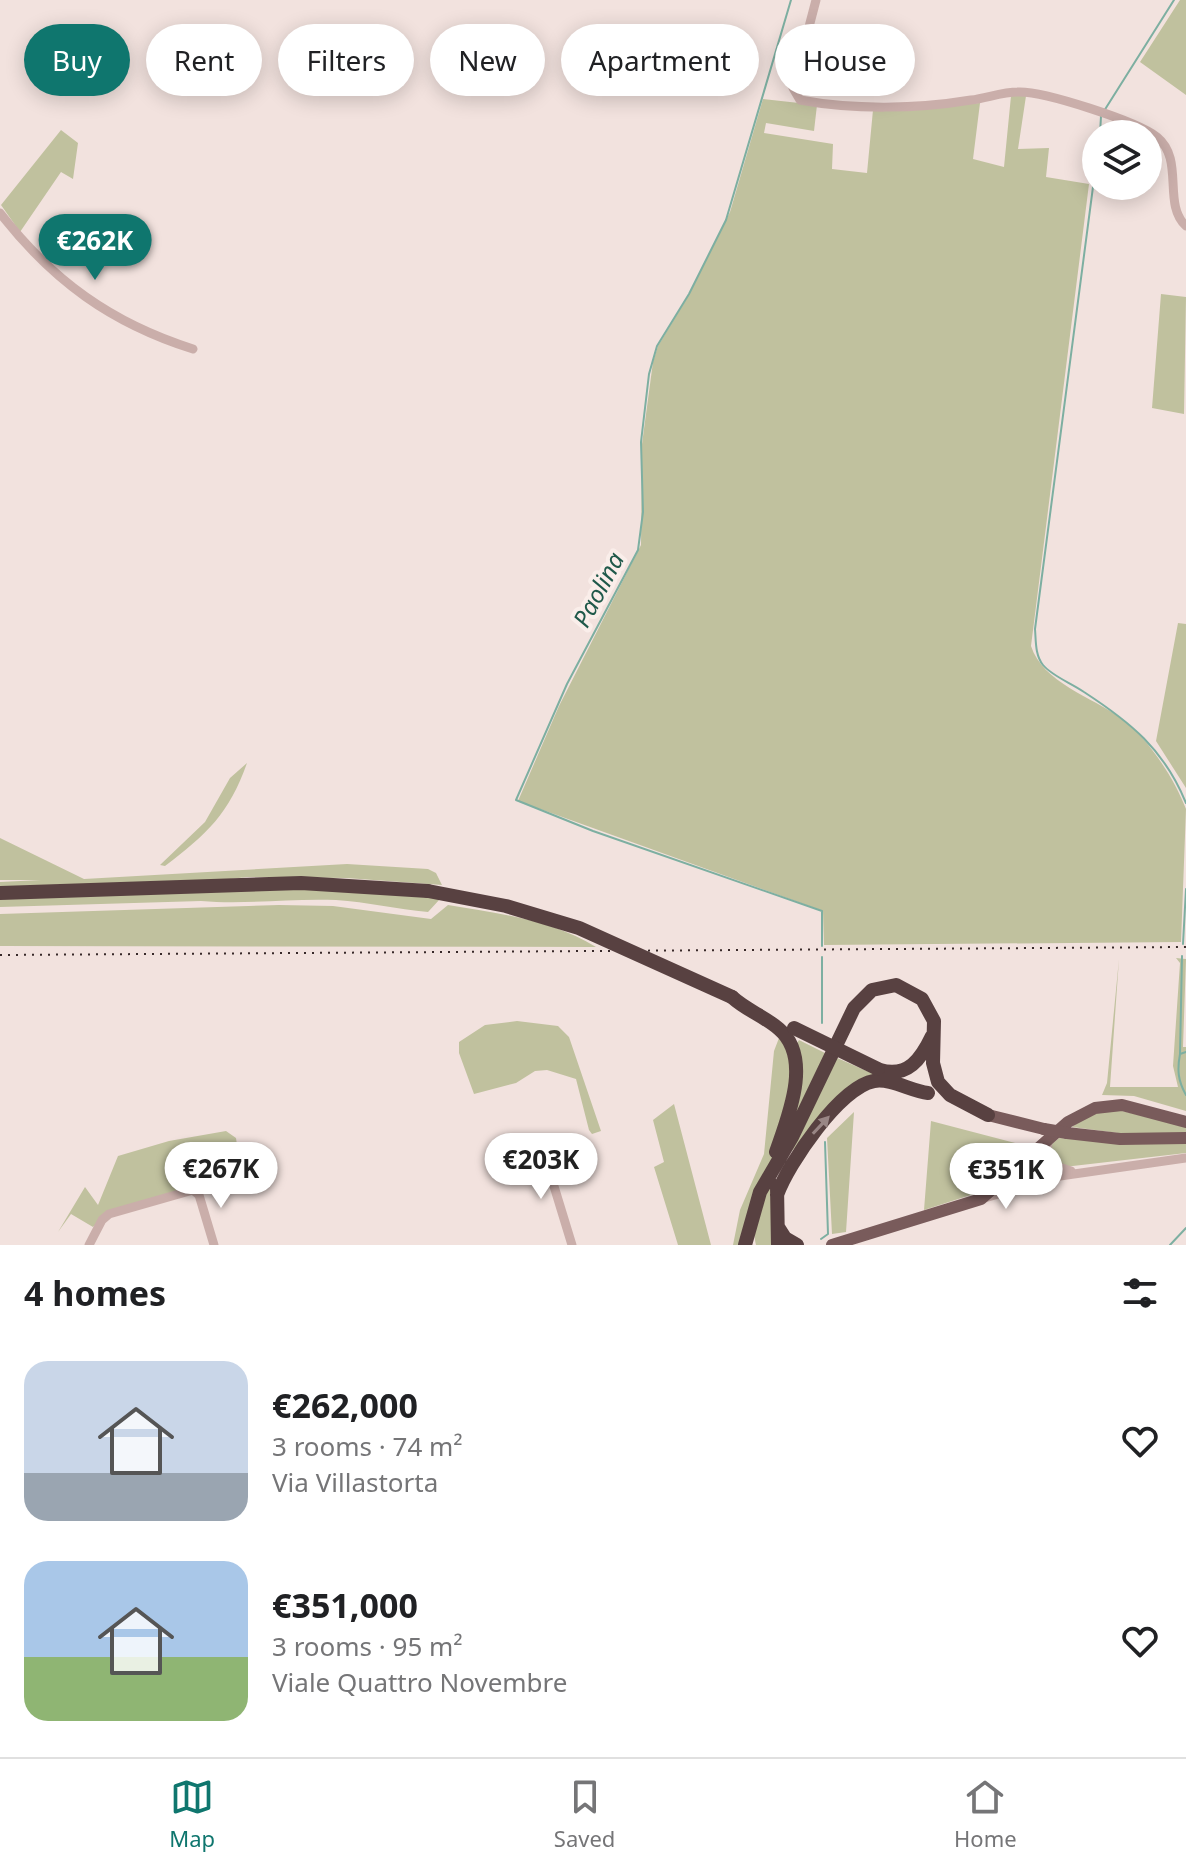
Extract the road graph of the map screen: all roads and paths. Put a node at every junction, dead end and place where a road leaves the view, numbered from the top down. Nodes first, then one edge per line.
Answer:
1 (816, 0) edge
2 (0, 213) edge
3 (1186, 226) edge
4 (193, 349) dead end
5 (0, 893) edge
6 (732, 997) junction
7 (934, 1032) junction
8 (879, 1070) junction
9 (928, 1093) junction
10 (988, 1115) junction
11 (1186, 1122) edge
12 (1046, 1135) junction
13 (792, 1137) junction
14 (1186, 1138) edge
15 (542, 1147) dead end
16 (1030, 1157) junction
17 (1186, 1158) edge
18 (1082, 1172) junction
19 (1048, 1180) junction
20 (999, 1185) junction
21 (1025, 1187) junction
22 (760, 1192) junction
23 (777, 1195) junction
24 (981, 1199) junction
25 (778, 1226) junction
26 (749, 1240) edge
27 (89, 1245) edge
28 (214, 1245) edge
29 (572, 1245) edge
30 (778, 1245) edge
31 (797, 1245) edge
32 (832, 1245) edge

1 - 3 street
2 - 4 street
5 - 6 highway, bridge
6 - 8 highway, bridge
6 - 22 highway
7 - 8 highway
7 - 10 highway
7 - 13 highway
8 - 9 highway
9 - 10 highway
23 -> 9 highway
10 - 12 main road
11 - 12 main road
12 - 14 main road, bridge
12 - 16 main road
12 - 18 street
13 - 22 highway
13 - 23 highway
15 - 29 street
16 - 19 street
16 - 20 main road
17 - 18 street
18 - 19 street
19 - 21 street
20 - 21 street
20 - 24 main road
21 - 24 street
22 - 26 highway
23 - 25 highway
24 - 32 main road
25 - 30 highway
25 - 31 highway
27 - 28 street

